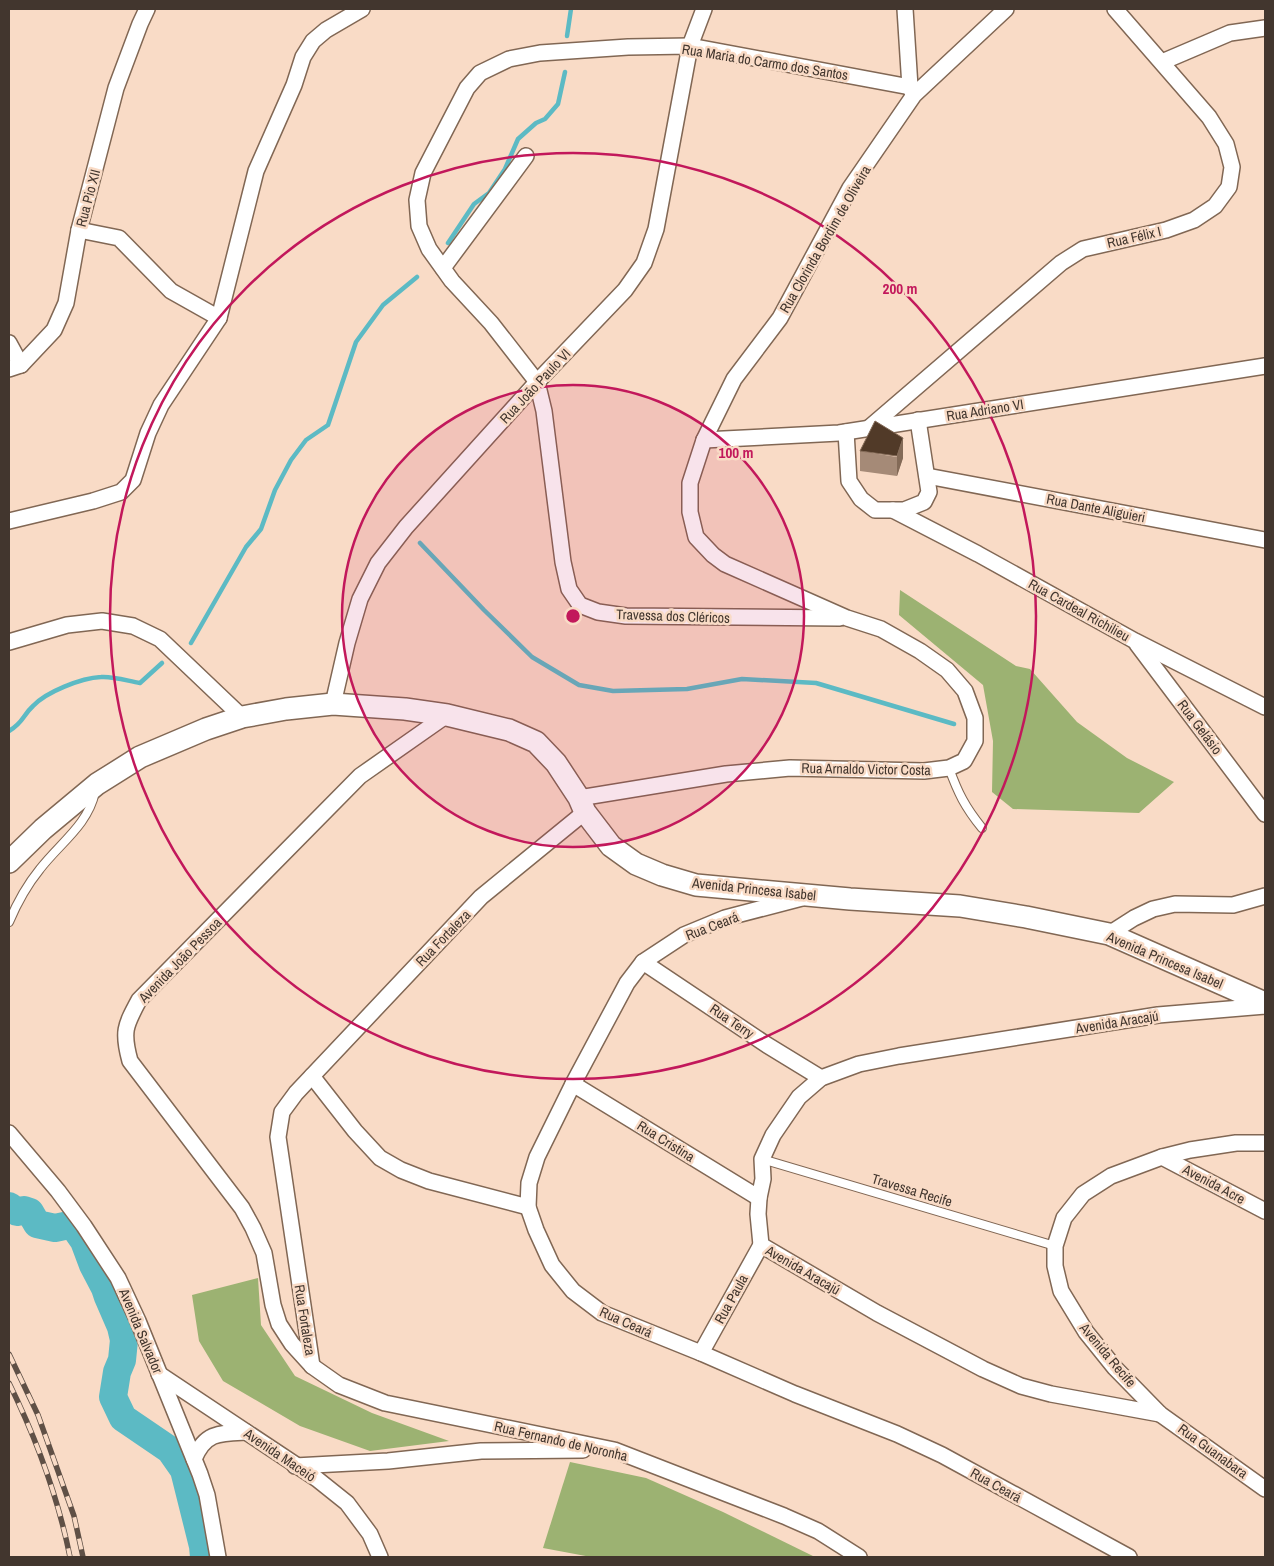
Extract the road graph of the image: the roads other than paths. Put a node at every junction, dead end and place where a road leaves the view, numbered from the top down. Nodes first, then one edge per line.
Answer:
1 (147, 9) edge
2 (362, 9) edge
3 (704, 9) edge
4 (905, 9) edge
5 (1006, 9) edge
6 (1115, 9) edge
7 (1265, 28) edge
8 (690, 46) junction
9 (1162, 62) junction
10 (912, 91) junction
11 (526, 156) dead end
12 (79, 230) junction
13 (443, 268) junction
14 (219, 318) junction
15 (9, 342) edge
16 (1265, 366) edge
17 (15, 367) edge
18 (538, 382) junction
19 (918, 420) junction
20 (870, 427) junction
21 (846, 432) junction
22 (704, 440) junction
23 (927, 476) junction
24 (893, 510) junction
25 (9, 521) edge
26 (1265, 540) edge
27 (847, 618) junction
28 (1135, 641) junction
29 (9, 642) edge
30 (333, 704) junction
31 (1265, 707) edge
32 (447, 715) junction
33 (242, 717) junction
34 (948, 768) junction
35 (97, 784) junction
36 (582, 805) junction
37 (1265, 814) edge
38 (982, 828) dead end
39 (9, 862) edge
40 (813, 896) junction
41 (1265, 896) edge
42 (9, 922) edge
43 (1109, 934) junction
44 (644, 962) junction
45 (1265, 1005) edge
46 (312, 1076) junction
47 (821, 1078) junction
48 (573, 1084) junction
49 (9, 1133) edge
50 (1265, 1143) edge
51 (1162, 1156) junction
52 (762, 1159) junction
53 (759, 1198) junction
54 (528, 1207) junction
55 (1265, 1211) edge
56 (760, 1245) junction
57 (1055, 1246) junction
58 (701, 1353) junction
59 (312, 1366) junction
60 (159, 1374) junction
61 (1160, 1414) junction
62 (246, 1432) junction
63 (614, 1450) junction
64 (194, 1459) junction
65 (296, 1466) junction
66 (1265, 1489) edge
67 (218, 1557) edge
68 (380, 1557) edge
69 (859, 1557) edge
70 (1129, 1557) edge

1 - 12 street, Rua Pio XII
2 - 14 street
3 - 8 street, Rua João Paulo VI
4 - 10 street
5 - 10 street, Rua Clorinda Bordim de Oliveira
6 - 9 street, Rua Félix I
7 - 9 street
8 - 10 street, Rua Maria do Carmo dos Santos
8 - 13 street, Rua Maria do Carmo dos Santos
8 - 18 street, Rua João Paulo VI
9 - 20 street, Rua Félix I
10 - 22 street, Rua Clorinda Bordim de Oliveira
11 - 13 street
12 - 14 street
12 - 17 street, Rua Pio XII
13 - 18 street, Rua Maria do Carmo dos Santos
14 - 25 street
15 - 17 street
16 - 19 street, Rua Adriano VI
18 - 27 street, Travessa dos Cléricos
18 - 30 street, Rua João Paulo VI
19 - 20 street, Rua Adriano VI
19 - 23 street
20 - 21 street, Rua Adriano VI
21 - 22 street, Rua Adriano VI
21 - 24 street
22 - 27 street, Rua Arnaldo Victor Costa
23 - 24 street
23 - 26 street, Rua Dante Aliguieri
24 - 28 street, Rua Cardeal Richilieu
27 - 34 street, Rua Arnaldo Victor Costa
28 - 31 street, Rua Cardeal Richilieu
28 - 37 street, Rua Gelásio
29 - 33 street
30 - 32 street, Avenida Princesa Isabel
30 - 33 street, Avenida Princesa Isabel
32 - 36 street, Avenida Princesa Isabel
32 - 59 street, Avenida João Pessoa
33 - 35 street, Avenida Princesa Isabel
34 - 36 street, Rua Arnaldo Victor Costa
34 - 38 lane
35 - 39 street, Avenida Princesa Isabel
35 - 42 lane
36 - 40 street, Avenida Princesa Isabel
36 - 46 street, Rua Fortaleza
40 - 43 street, Avenida Princesa Isabel
40 - 44 street, Rua Ceará
41 - 43 street
43 - 45 street, Avenida Princesa Isabel
44 - 47 street, Rua Terry
44 - 48 street, Rua Ceará
45 - 47 street, Avenida Aracajú
46 - 54 street
46 - 59 street, Rua Fortaleza
47 - 52 street, Avenida Aracajú
48 - 53 street, Rua Cristina
48 - 54 street, Rua Ceará
49 - 60 street, Avenida Salvador
50 - 51 street, Avenida Recife
51 - 55 street, Avenida Acre
51 - 57 street, Avenida Recife
52 - 53 street, Avenida Aracajú
52 - 57 lane, Travessa Recife
53 - 56 street, Avenida Aracajú
54 - 58 street, Rua Ceará
56 - 58 street, Rua Paula
56 - 61 street, Avenida Aracajú
57 - 61 street, Avenida Recife
58 - 70 street, Rua Ceará
59 - 63 street, Rua Fernando de Noronha
60 - 62 street, Avenida Maceió
60 - 64 street, Avenida Salvador
61 - 66 street, Rua Guanabara
62 - 64 street
62 - 65 street, Avenida Maceió
63 - 65 street
63 - 69 street, Rua Fernando de Noronha
64 - 67 street, Avenida Salvador
65 - 68 street, Avenida Maceió

